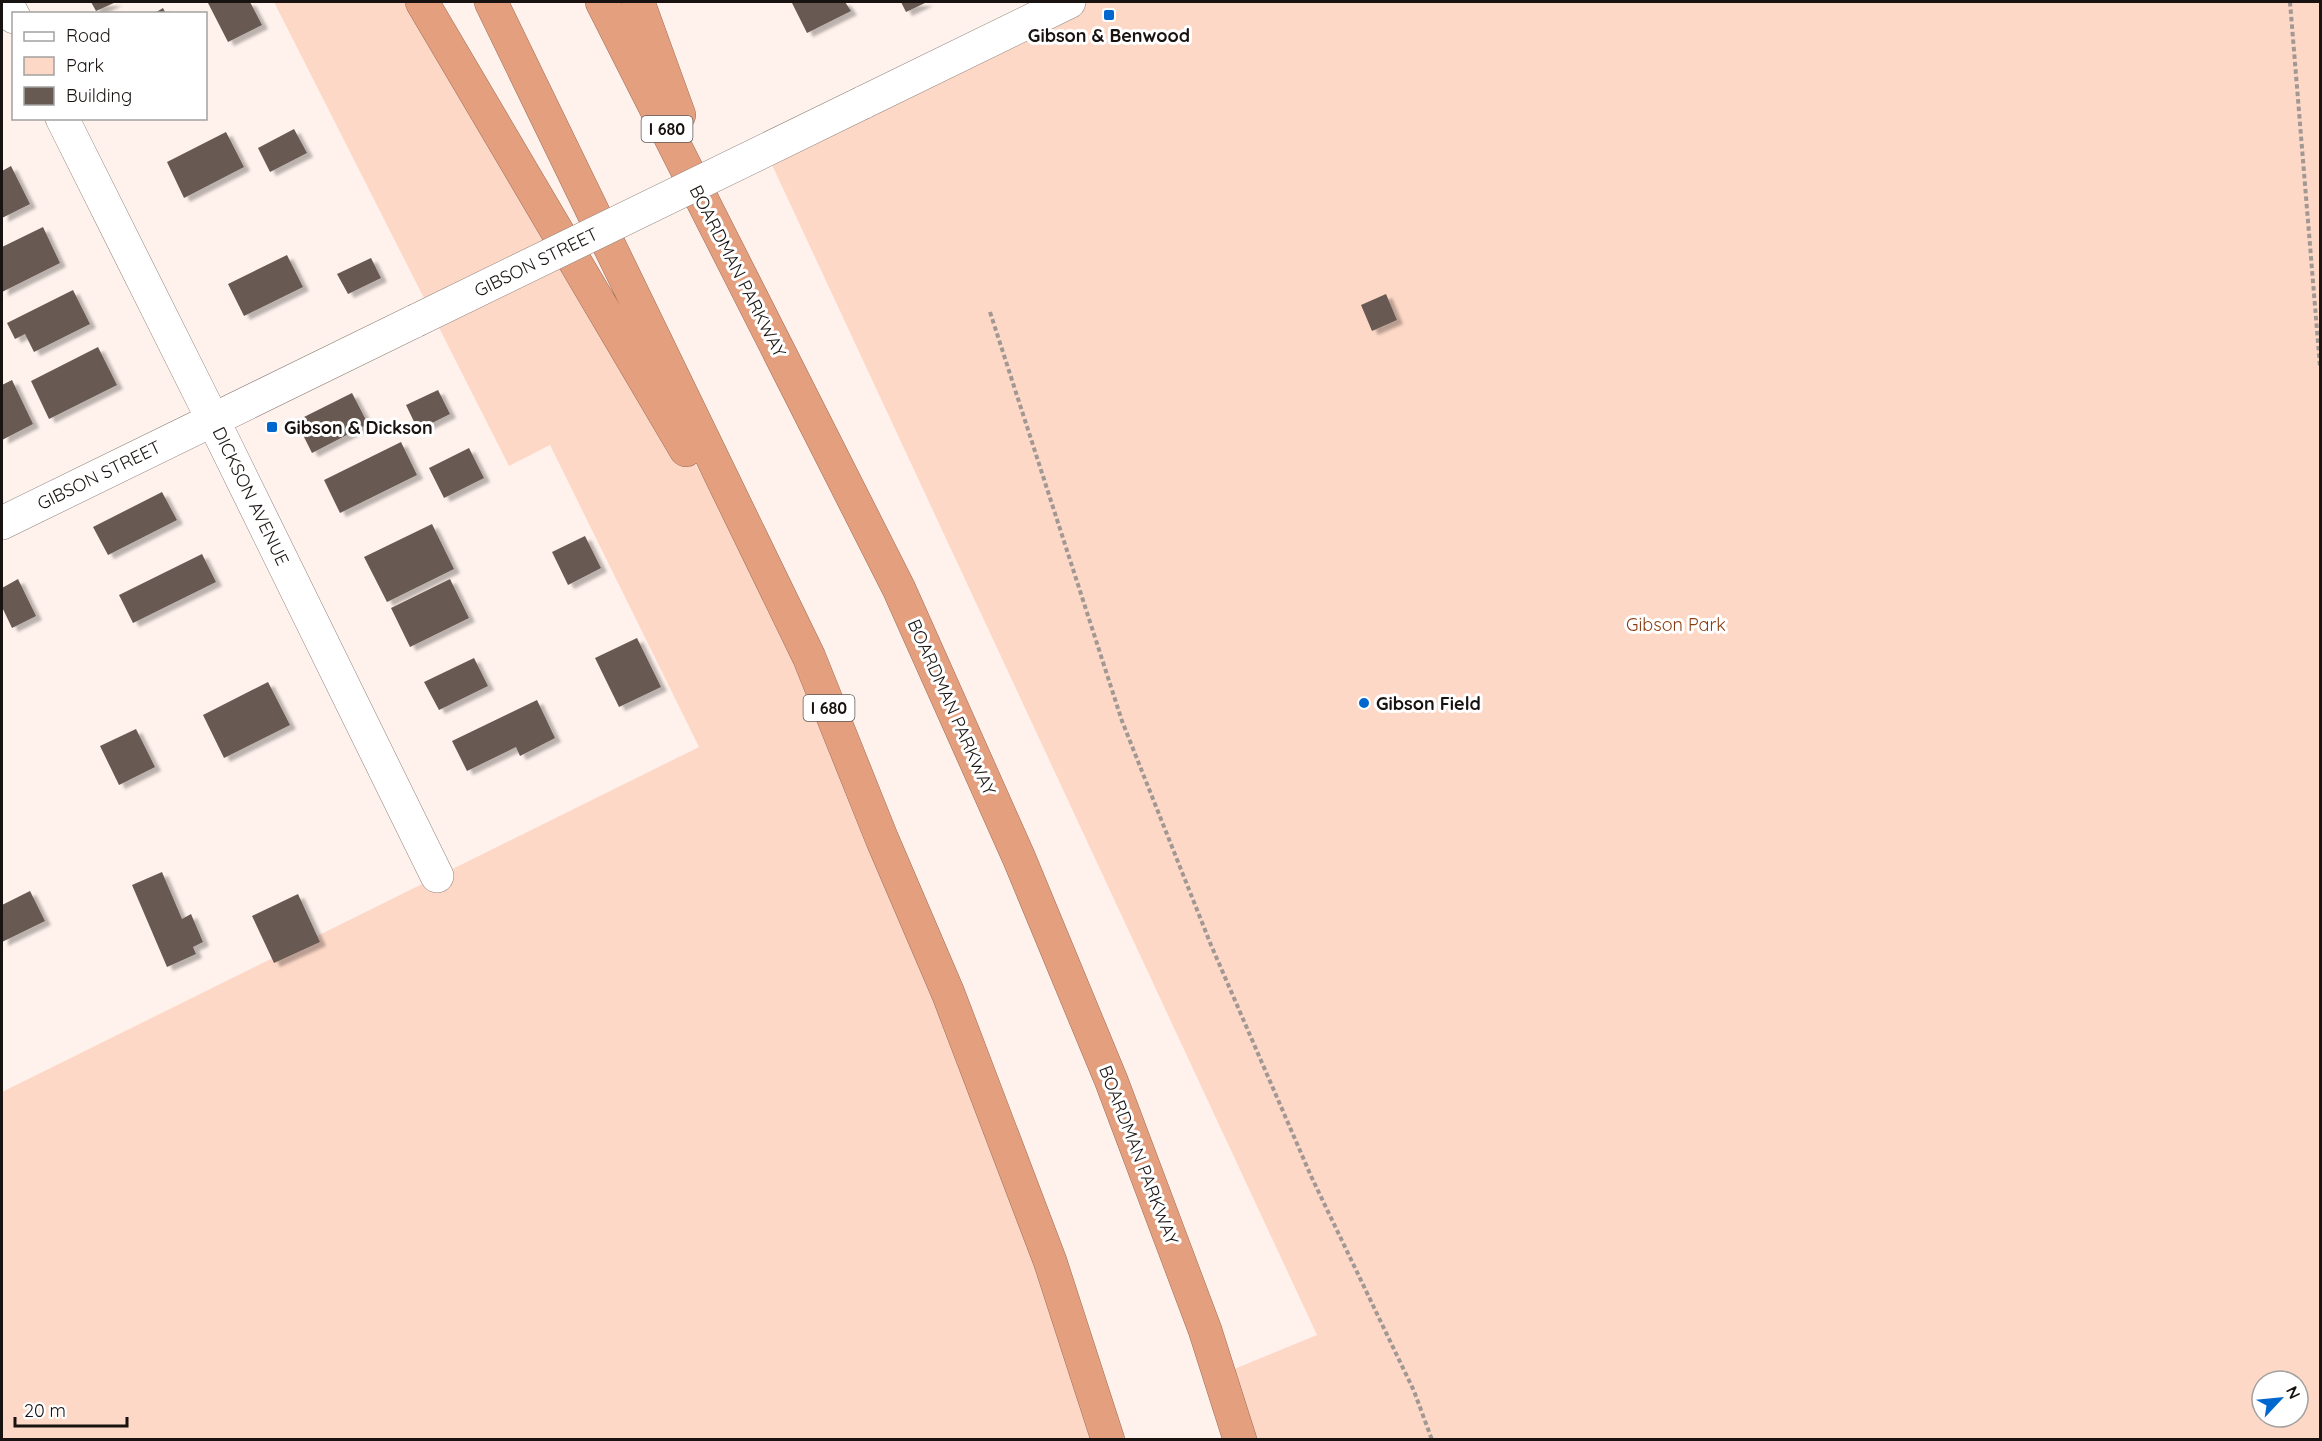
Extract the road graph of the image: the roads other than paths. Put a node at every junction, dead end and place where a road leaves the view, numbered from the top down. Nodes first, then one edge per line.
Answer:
1 (422, 2) edge
2 (490, 2) edge
3 (602, 2) edge
4 (638, 2) edge
5 (1069, 2) edge
6 (64, 120) edge
7 (731, 257) junction
8 (213, 420) junction
9 (2, 523) edge
10 (809, 657) junction
11 (437, 876) dead end
12 (1205, 1330) junction
13 (1108, 1440) edge
14 (1240, 1440) edge
15 (1248, 1440) edge

1 - 10 highway
2 - 10 highway, I 680
3 - 7 highway, BOARDMAN PARKWAY / I 680
4 - 7 highway
5 - 8 street, GIBSON STREET, bridge
6 - 8 street, DICKSON AVENUE
7 - 12 highway, BOARDMAN PARKWAY / I 680
8 - 9 street, GIBSON STREET
8 - 11 street, DICKSON AVENUE
10 - 13 highway, I 680
12 - 14 highway, BOARDMAN PARKWAY / I 680
12 - 15 highway

